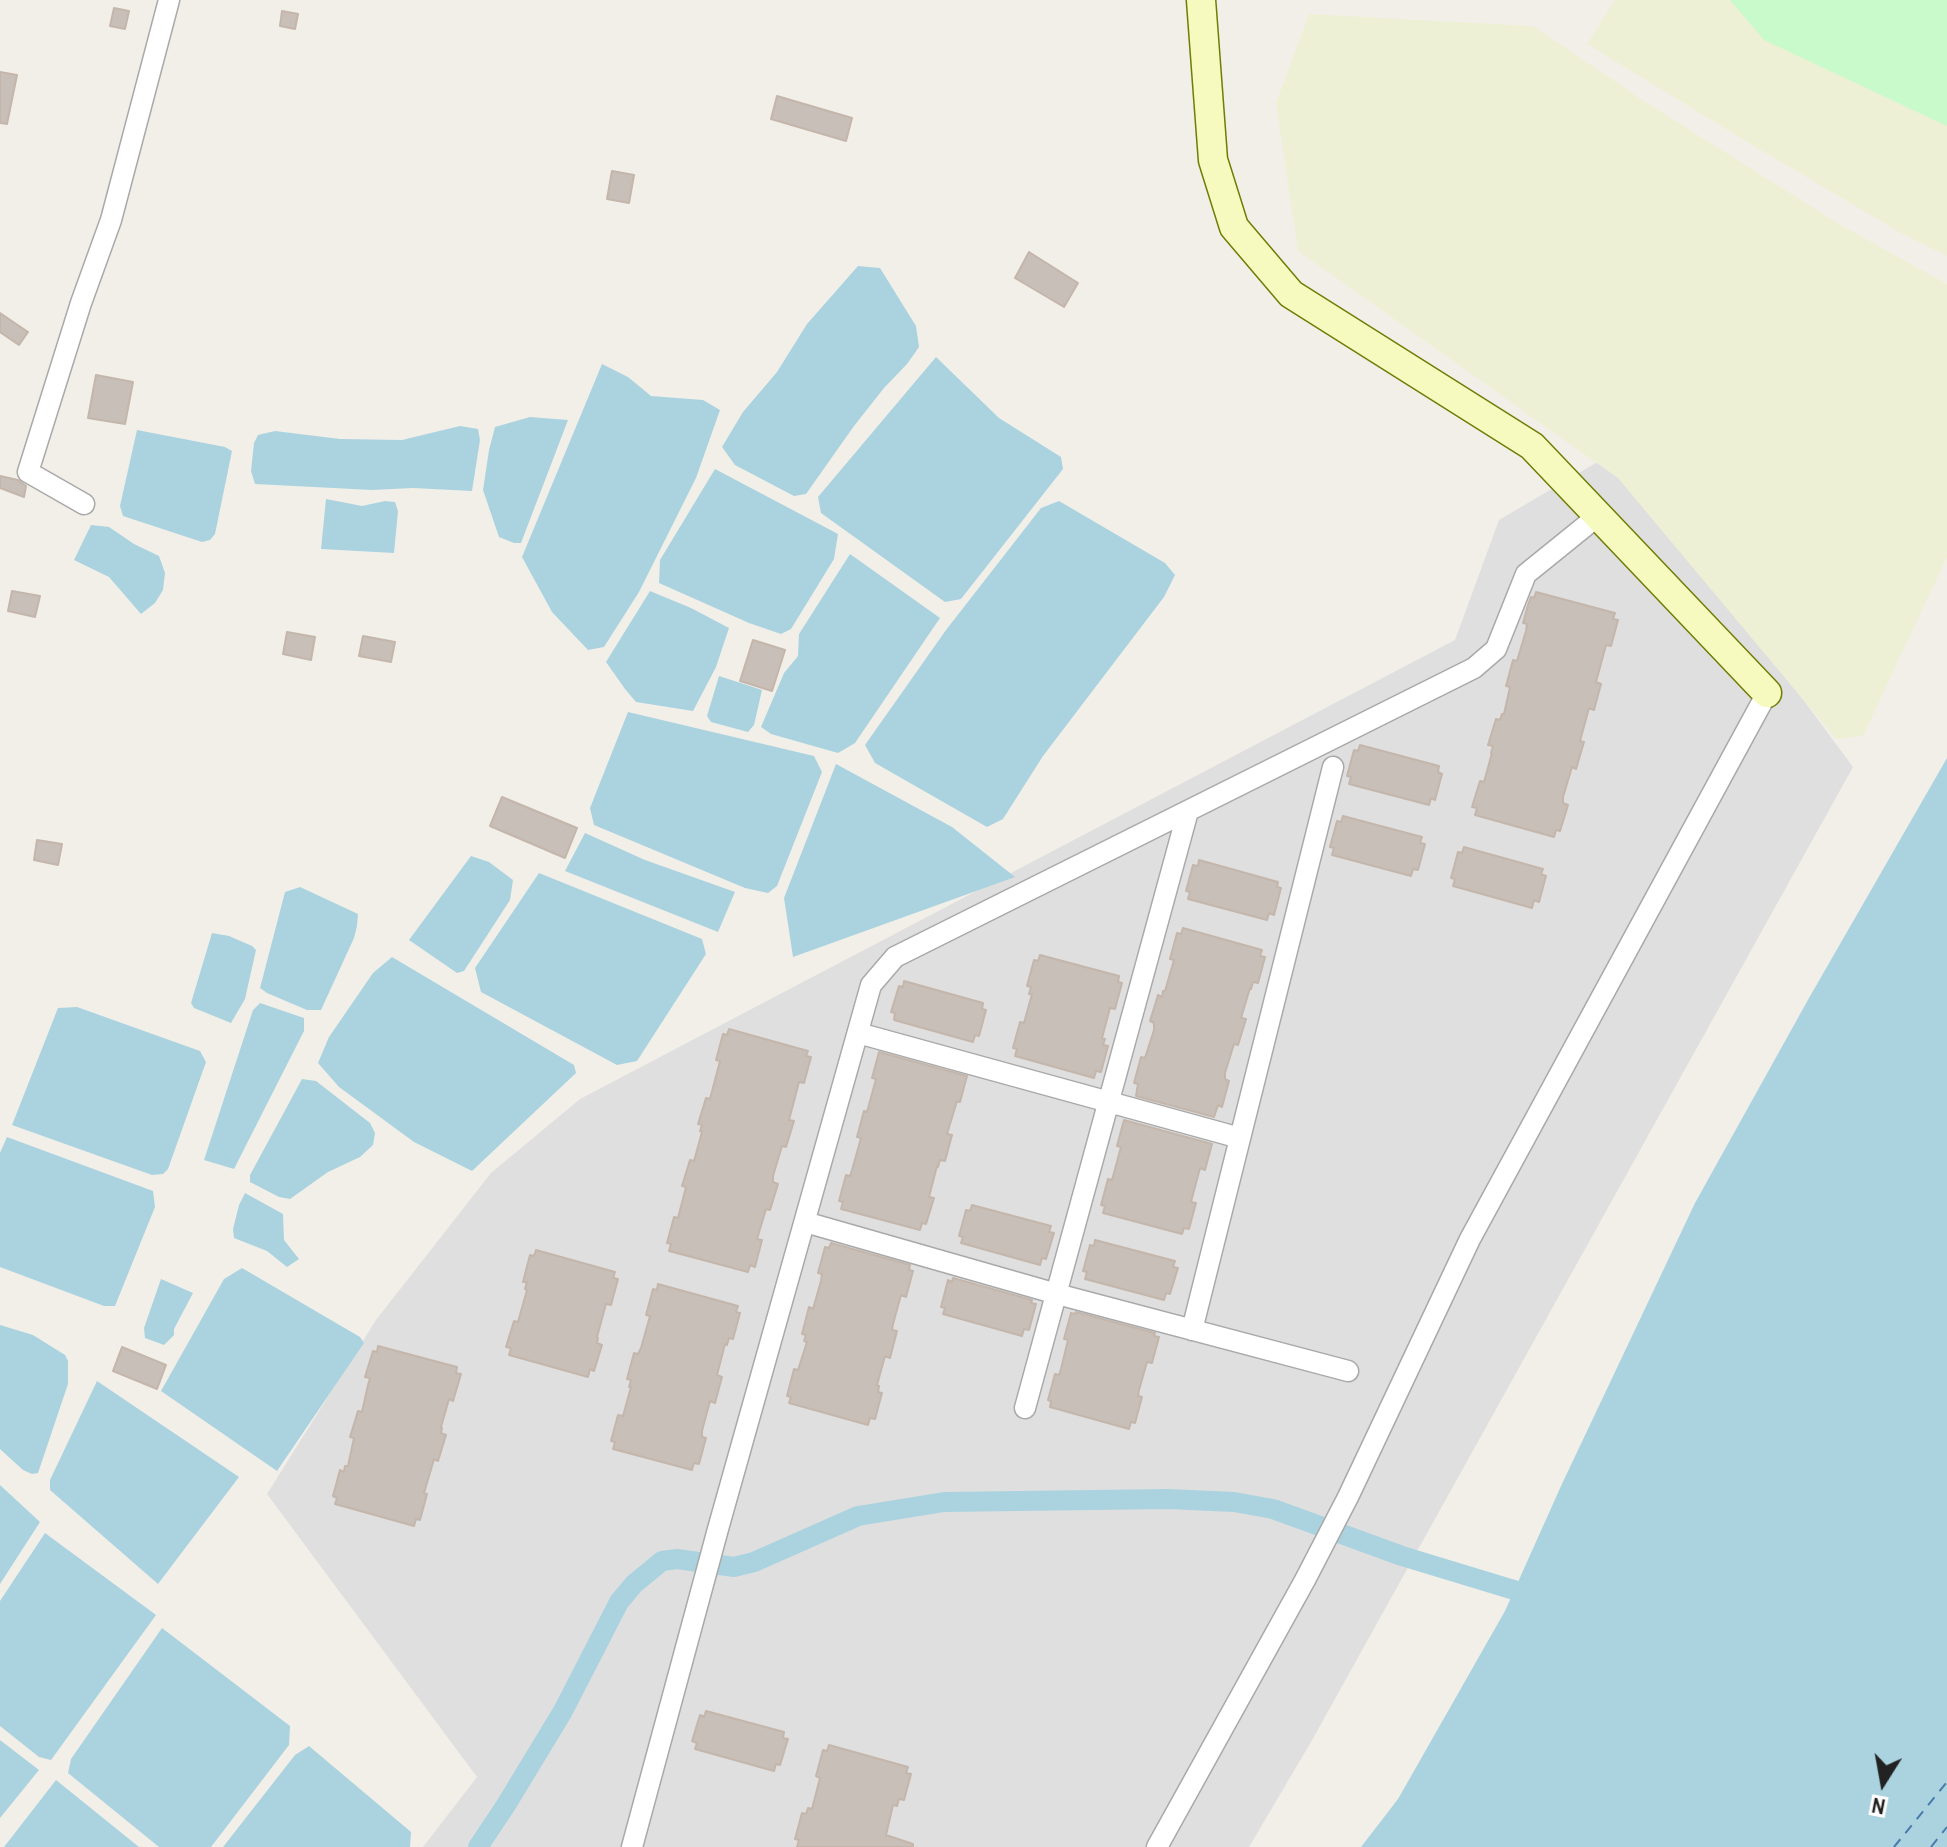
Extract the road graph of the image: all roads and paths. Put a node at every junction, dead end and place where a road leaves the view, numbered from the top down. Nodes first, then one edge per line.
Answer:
1 (169, 0) edge
2 (1201, 0) edge
3 (84, 504) dead end
4 (1599, 515) junction
5 (1767, 693) joint
6 (1333, 767) dead end
7 (1188, 811) junction
8 (858, 1033) junction
9 (1108, 1103) junction
10 (1240, 1138) junction
11 (805, 1222) junction
12 (1057, 1294) junction
13 (1192, 1330) junction
14 (1348, 1371) dead end
15 (1025, 1408) dead end
16 (632, 1847) edge
17 (1157, 1847) edge

1 - 3 street
2 - 4 main road
4 - 5 main road
4 - 7 street
5 - 17 street
6 - 10 street
7 - 8 street
7 - 9 street
8 - 9 street
8 - 11 street
9 - 10 street
9 - 12 street
10 - 13 street
11 - 12 street
11 - 16 street
12 - 13 street
12 - 15 street
13 - 14 street

